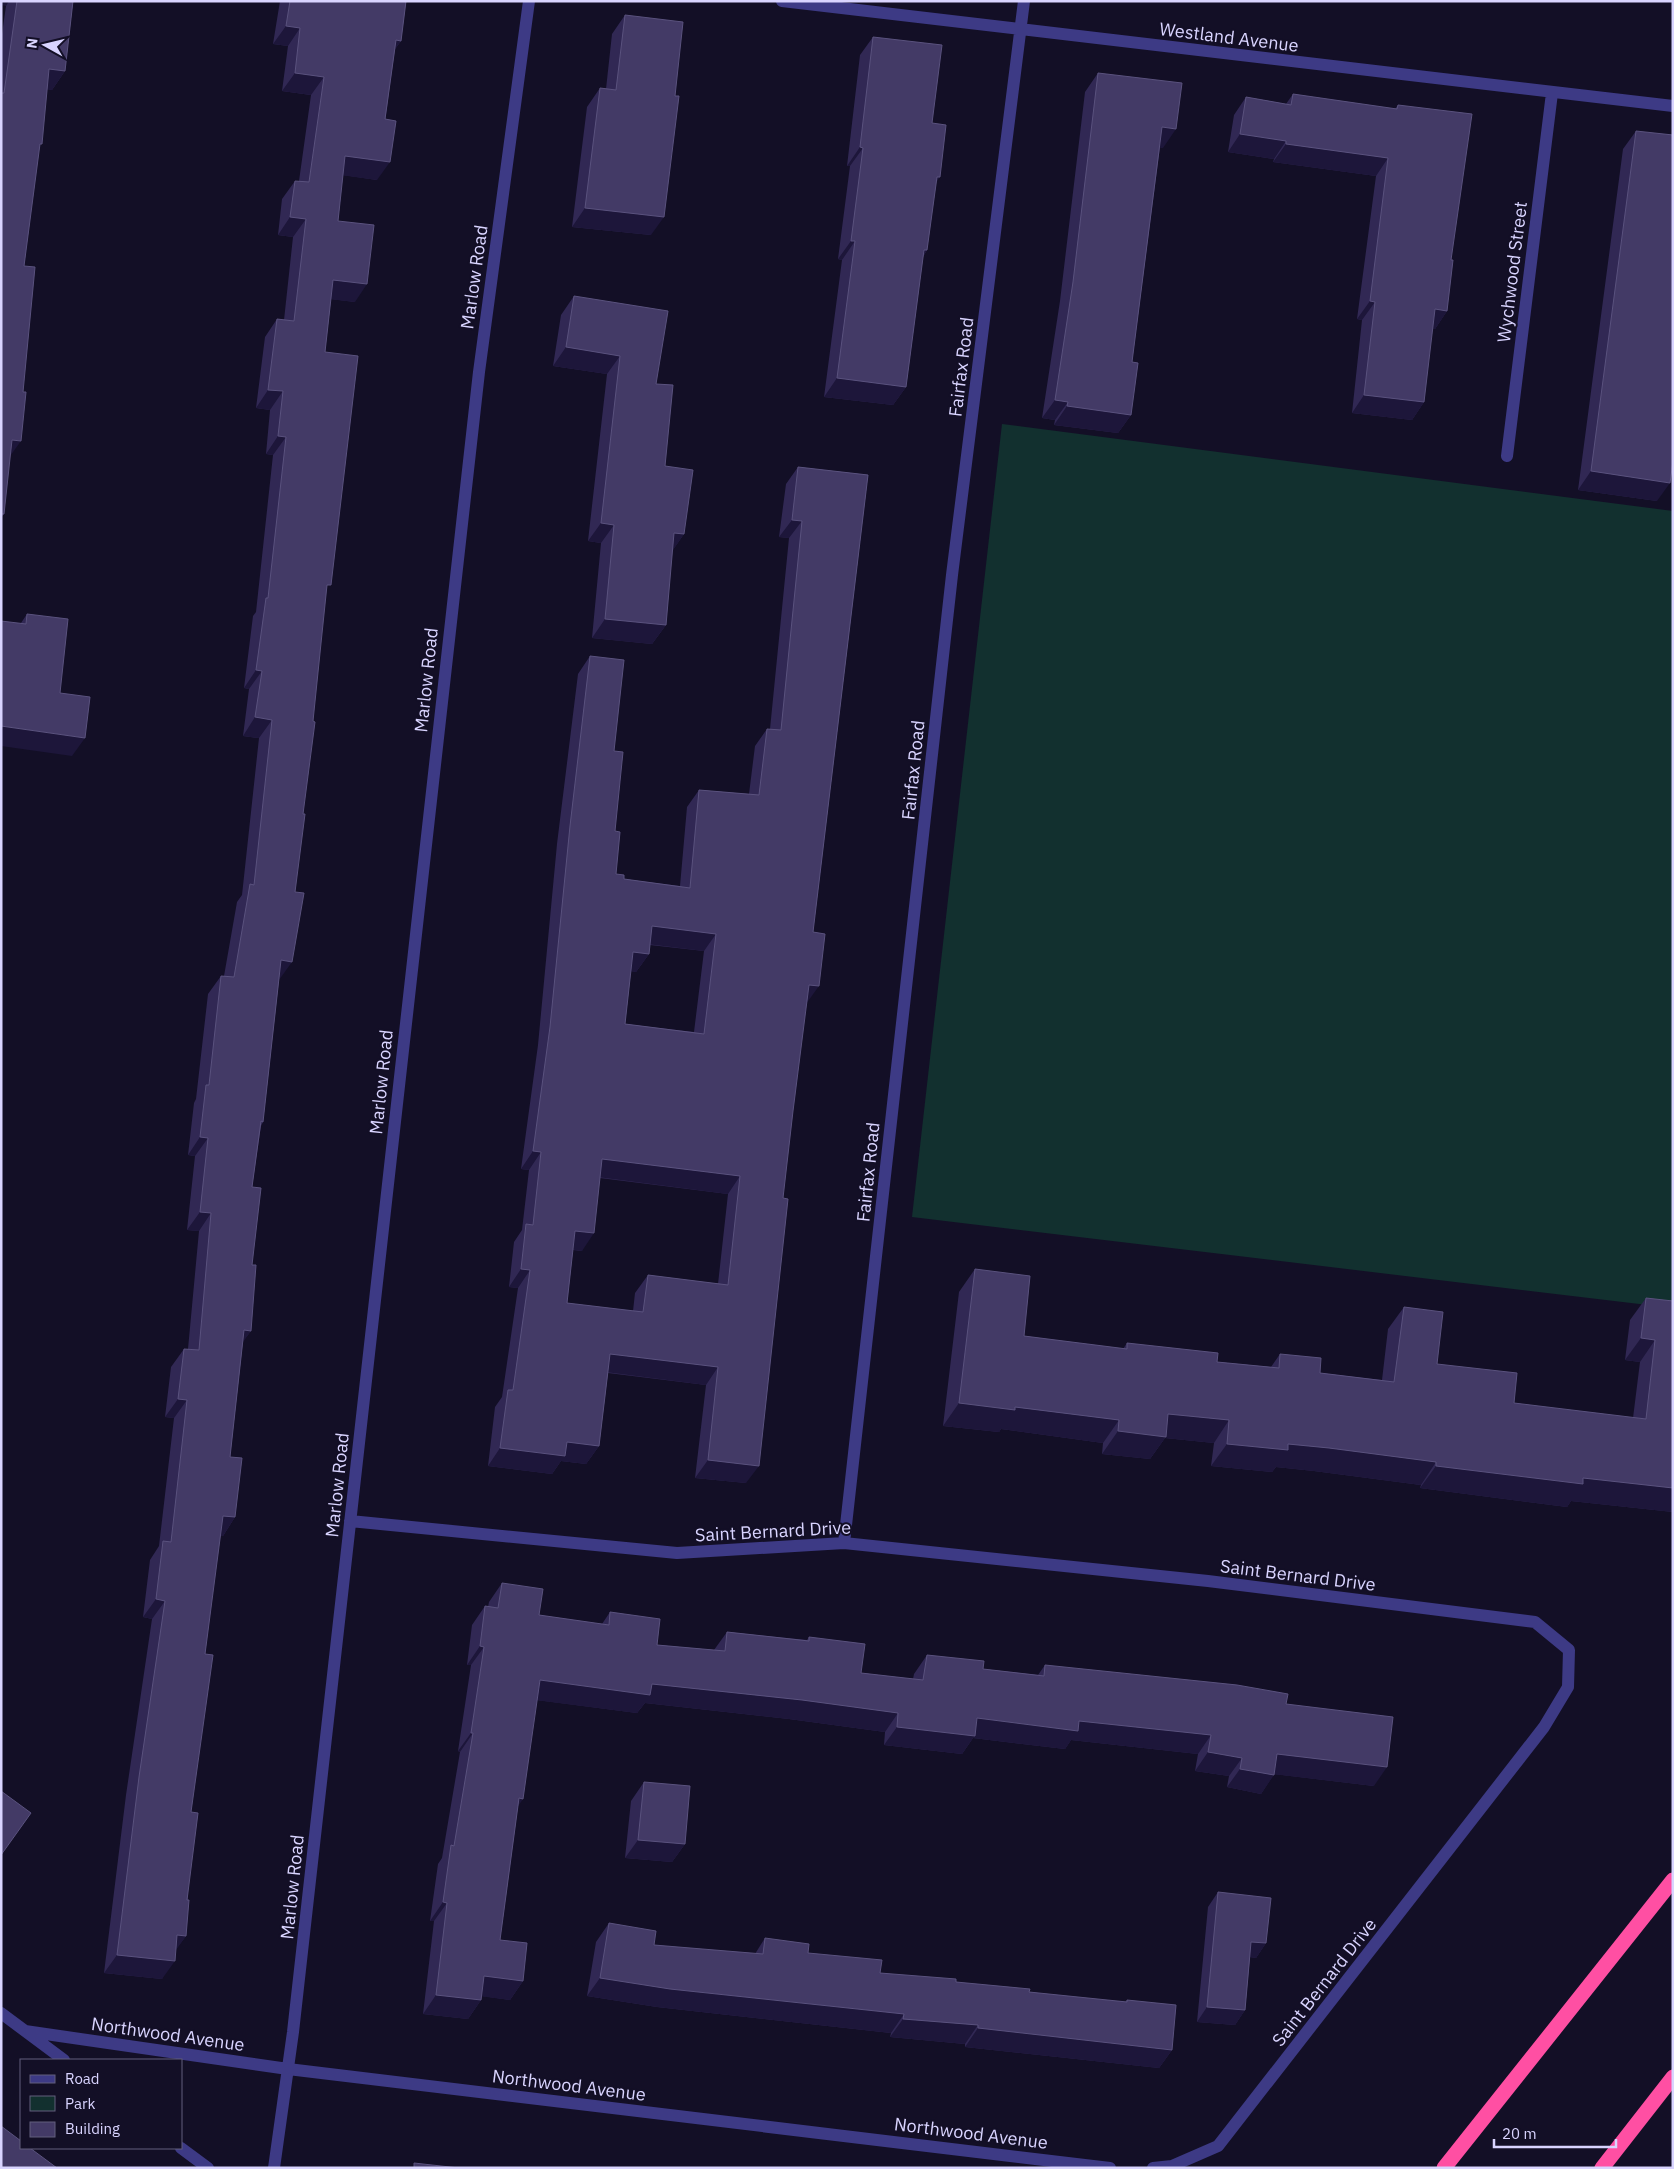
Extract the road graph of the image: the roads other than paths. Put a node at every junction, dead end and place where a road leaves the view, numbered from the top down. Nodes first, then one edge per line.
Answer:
1 (529, 1) edge
2 (782, 1) edge
3 (1024, 1) edge
4 (1020, 31) junction
5 (1552, 93) junction
6 (1673, 106) edge
7 (1507, 456) dead end
8 (350, 1521) junction
9 (844, 1543) junction
10 (1673, 1880) edge
11 (1, 2013) edge
12 (25, 2031) junction
13 (63, 2059) edge
14 (288, 2068) junction
15 (1673, 2077) edge
16 (182, 2149) edge
17 (208, 2168) edge
18 (274, 2168) edge
19 (1110, 2168) edge
20 (1153, 2168) edge
21 (1444, 2168) edge
22 (1602, 2168) edge

1 - 8 street, Marlow Road
2 - 4 street, Westland Avenue
3 - 4 street, Fairfax Road
4 - 5 street, Westland Avenue
4 - 9 street, Fairfax Road
5 - 6 street, Westland Avenue
5 - 7 street, Wychwood Street
8 - 9 street, Saint Bernard Drive
8 - 14 street, Marlow Road
9 - 20 street, Saint Bernard Drive
10 - 21 highway
11 - 12 street
12 - 13 street
12 - 14 street, Northwood Avenue
14 - 18 street, Marlow Road
14 - 19 street, Northwood Avenue
15 - 22 highway
16 - 17 street

